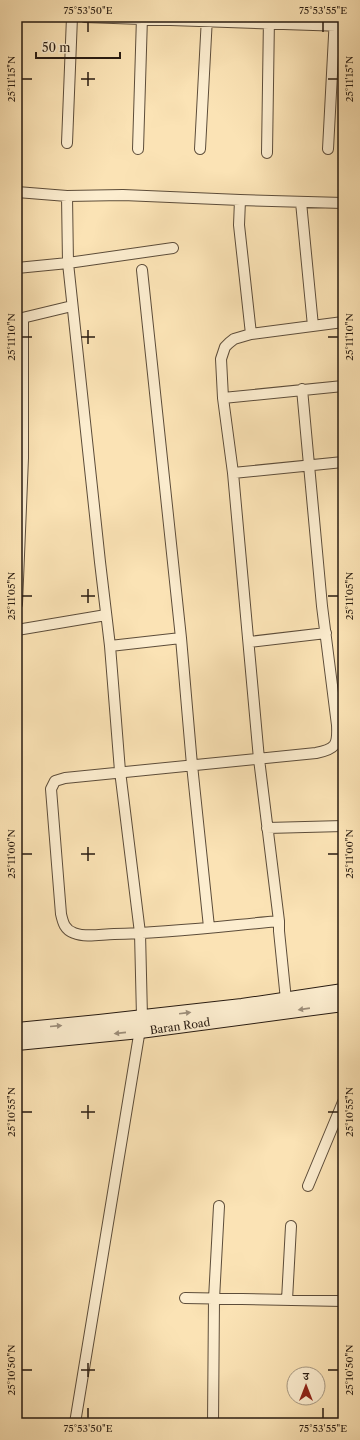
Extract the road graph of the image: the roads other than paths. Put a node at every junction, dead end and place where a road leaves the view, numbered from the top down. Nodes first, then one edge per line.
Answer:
1 (72, 17) edge
2 (85, 17) edge
3 (142, 18) edge
4 (207, 19) edge
5 (269, 20) edge
6 (338, 23) edge
7 (66, 143) dead end
8 (138, 149) dead end
9 (200, 149) dead end
10 (328, 149) dead end
11 (267, 153) dead end
12 (17, 192) edge
13 (67, 196) junction
14 (240, 200) junction
15 (301, 202) junction
16 (343, 203) edge
17 (173, 248) dead end
18 (68, 263) junction
19 (17, 268) edge
20 (142, 270) dead end
21 (72, 306) junction
22 (20, 319) edge
23 (343, 322) edge
24 (313, 326) junction
25 (251, 334) junction
26 (343, 386) edge
27 (302, 389) junction
28 (223, 398) junction
29 (343, 462) edge
30 (308, 465) junction
31 (233, 473) junction
32 (18, 535) edge
33 (17, 604) edge
34 (106, 615) junction
35 (17, 630) edge
36 (326, 633) junction
37 (182, 638) junction
38 (249, 642) junction
39 (110, 646) junction
40 (259, 759) junction
41 (192, 765) junction
42 (120, 771) junction
43 (343, 826) edge
44 (267, 828) junction
45 (279, 921) junction
46 (209, 927) junction
47 (140, 934) junction
48 (343, 991) edge
49 (286, 1000) junction
50 (343, 1004) edge
51 (142, 1017) junction
52 (17, 1030) edge
53 (140, 1031) junction
54 (17, 1043) edge
55 (343, 1102) edge
56 (308, 1186) dead end
57 (218, 1206) dead end
58 (291, 1226) dead end
59 (185, 1298) dead end
60 (214, 1299) junction
61 (287, 1300) junction
62 (343, 1300) edge
63 (75, 1423) edge
64 (213, 1423) edge

1 - 7 street
2 - 3 street
3 - 4 street
3 - 8 street
4 - 5 street
4 - 9 street
5 - 6 street
5 - 11 street
6 - 10 street
12 - 13 street
13 - 14 street
13 - 18 street
14 - 15 street
14 - 25 street
15 - 16 street
15 - 24 street
17 - 18 street
18 - 19 street
18 - 21 street
20 - 37 street
21 - 22 street
21 - 34 street
22 - 32 street
23 - 24 street
24 - 25 street
25 - 28 street
26 - 27 street
27 - 28 street
27 - 30 street
28 - 31 street
29 - 30 street
30 - 31 street
30 - 36 street
31 - 38 street
32 - 33 street
34 - 35 street
34 - 39 street
36 - 38 street
36 - 40 street
37 - 39 street
37 - 41 street
38 - 40 street
39 - 42 street
40 - 41 street
40 - 44 street
41 - 42 street
41 - 46 street
42 - 47 street
42 - 47 street
43 - 44 street
44 - 45 street
45 - 46 street
45 - 49 street
46 - 47 street
47 - 51 street
48 - 49 main road, Baran Road
51 -> 49 main road, Baran Road
50 -> 53 main road, Baran Road
52 -> 51 main road, Baran Road
51 - 53 street
53 -> 54 main road, Baran Road
53 - 63 street
55 - 56 street
57 - 60 street
58 - 61 street
59 - 60 street
60 - 61 street
60 - 64 street
61 - 62 street

